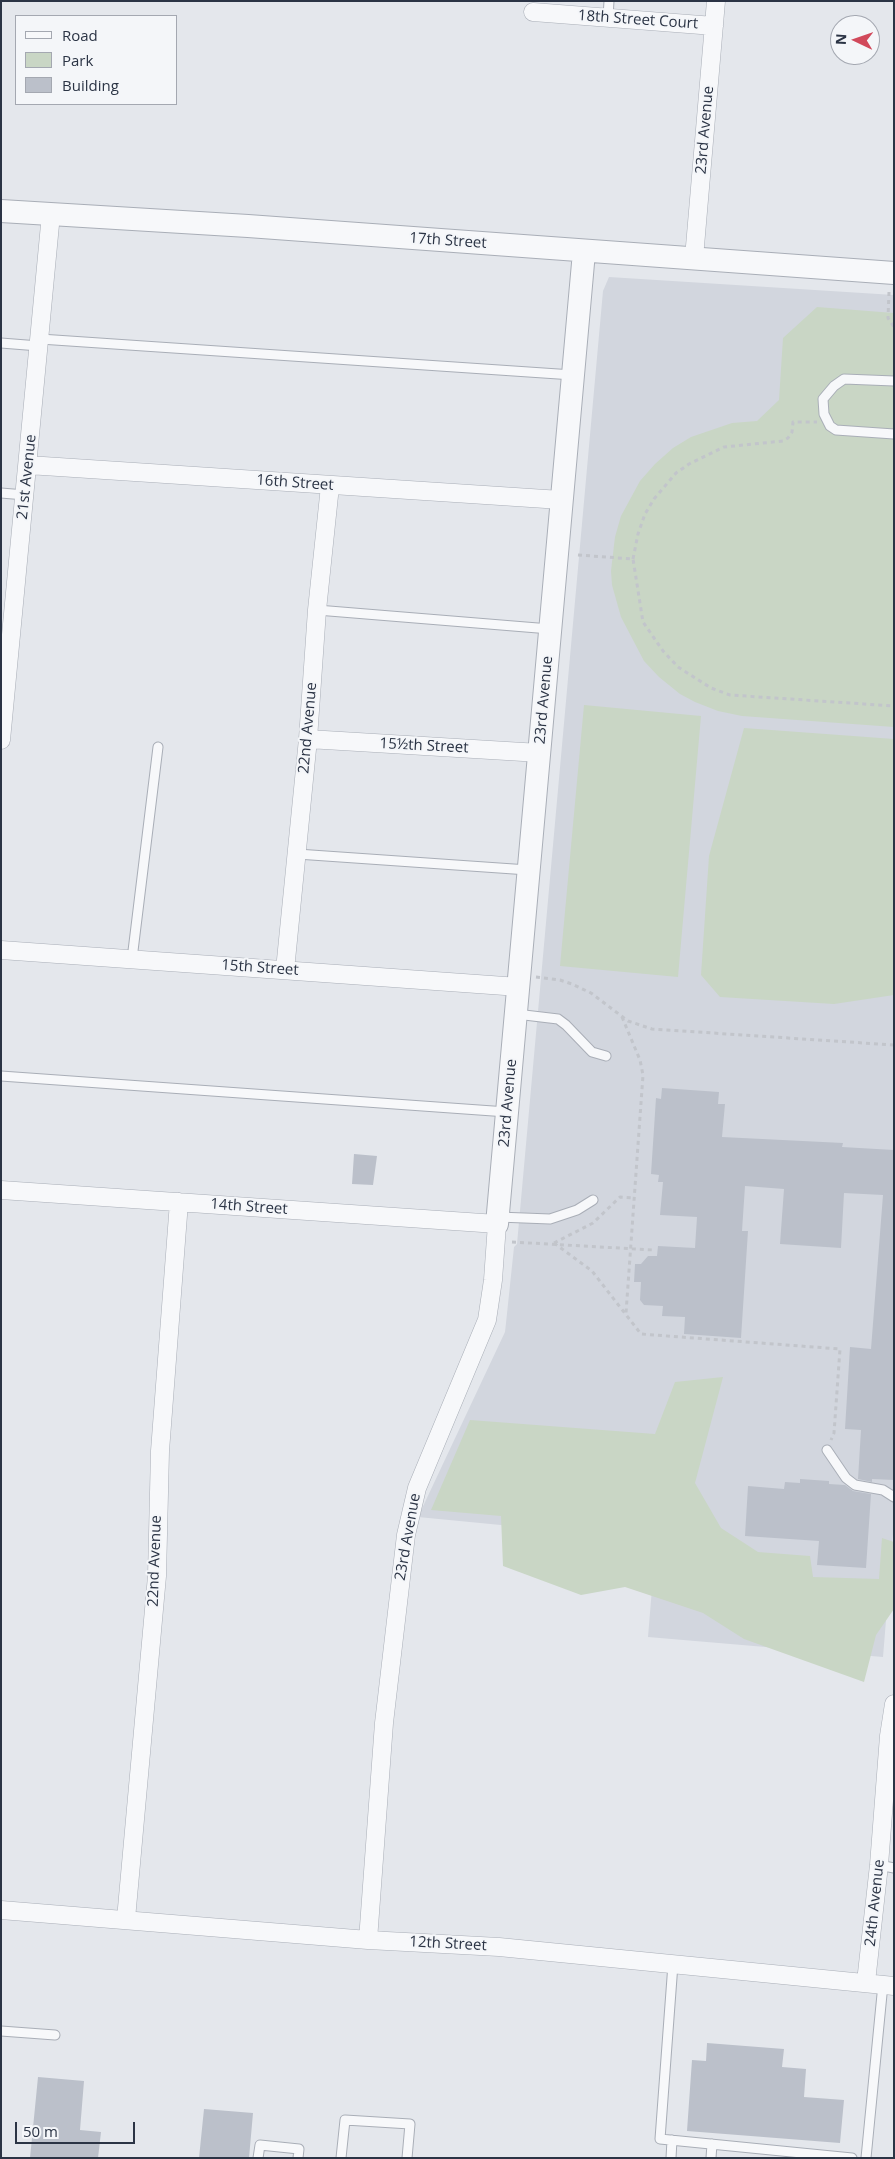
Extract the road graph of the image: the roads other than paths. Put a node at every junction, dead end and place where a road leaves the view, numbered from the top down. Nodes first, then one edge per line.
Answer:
1 (716, 1) edge
2 (608, 9) edge
3 (533, 12) dead end
4 (714, 26) junction
5 (1, 211) edge
6 (51, 214) junction
7 (584, 252) junction
8 (694, 258) junction
9 (891, 282) edge
10 (39, 342) junction
11 (1, 343) edge
12 (573, 375) junction
13 (894, 381) edge
14 (894, 434) edge
15 (28, 465) junction
16 (330, 486) junction
17 (1, 493) edge
18 (25, 495) junction
19 (561, 500) junction
20 (7, 609) edge
21 (317, 610) junction
22 (550, 629) junction
23 (1, 739) edge
24 (308, 739) junction
25 (158, 747) dead end
26 (540, 753) junction
27 (297, 854) junction
28 (529, 870) junction
29 (1, 950) edge
30 (132, 959) junction
31 (285, 970) junction
32 (527, 982) junction
33 (516, 1014) junction
34 (606, 1056) dead end
35 (1, 1076) edge
36 (508, 1112) junction
37 (1, 1190) edge
38 (593, 1200) dead end
39 (179, 1202) junction
40 (497, 1221) junction
41 (827, 1450) road end
42 (894, 1497) edge
43 (894, 1704) edge
44 (891, 1736) edge
45 (886, 1867) edge
46 (1, 1910) edge
47 (126, 1919) junction
48 (368, 1940) junction
49 (673, 1964) junction
50 (866, 1982) junction
51 (889, 1985) edge
52 (1, 2032) edge
53 (55, 2035) dead end
54 (672, 2140) junction
55 (712, 2144) junction
56 (746, 2147) junction
57 (782, 2154) edge
58 (826, 2156) edge
59 (258, 2158) edge
60 (298, 2158) edge
61 (341, 2158) edge
62 (407, 2158) edge
63 (671, 2158) edge
64 (711, 2158) edge
65 (745, 2158) edge
66 (852, 2158) edge
67 (866, 2158) edge

1 - 4 street, 23rd Avenue
2 - 3 street, 18th Street Court
2 - 4 street, 18th Street Court
4 - 8 street, 23rd Avenue
5 - 6 street, 17th Street
6 - 7 street, 17th Street
6 - 10 street, 21st Avenue
7 - 8 street, 17th Street
7 - 12 street, 23rd Avenue
8 - 9 street, 17th Street
10 - 11 lane
10 - 12 lane
10 - 15 street, 21st Avenue
12 - 19 street, 23rd Avenue
13 - 14 lane
15 - 16 street, 16th Street
15 - 18 street, 21st Avenue
16 - 19 street, 16th Street
16 - 21 street, 22nd Avenue
17 - 18 lane
18 - 20 street, 21st Avenue
19 - 22 street, 23rd Avenue
20 - 23 street, 21st Avenue
21 - 22 lane
21 - 24 street, 22nd Avenue
22 - 26 street, 23rd Avenue
24 - 26 street, 15½th Street
24 - 27 street, 22nd Avenue
25 - 30 lane
26 - 28 street, 23rd Avenue
27 - 28 lane
27 - 31 street, 22nd Avenue
28 - 32 street, 23rd Avenue
29 - 30 street, 15th Street
30 - 31 street, 15th Street
31 - 32 street, 15th Street
32 - 33 street, 23rd Avenue
33 - 34 lane
33 - 36 street, 23rd Avenue
35 - 36 lane
36 - 40 street, 23rd Avenue
37 - 39 street, 14th Street
38 - 40 lane
39 - 40 street, 14th Street
39 - 47 street, 22nd Avenue
40 - 48 street, 23rd Avenue
41 - 42 lane
43 - 44 street, 24th Avenue
44 - 45 street, 24th Avenue
45 - 50 street, 24th Avenue
46 - 47 street, 12th Street
47 - 48 street, 12th Street
48 - 49 street, 12th Street
49 - 50 street, 12th Street
49 - 54 lane
50 - 51 street, 12th Street
51 - 67 lane
52 - 53 lane
54 - 55 lane
54 - 63 lane
55 - 56 lane
55 - 64 lane
56 - 57 lane
56 - 65 lane
57 - 58 lane
58 - 66 lane
59 - 60 lane
61 - 62 lane

